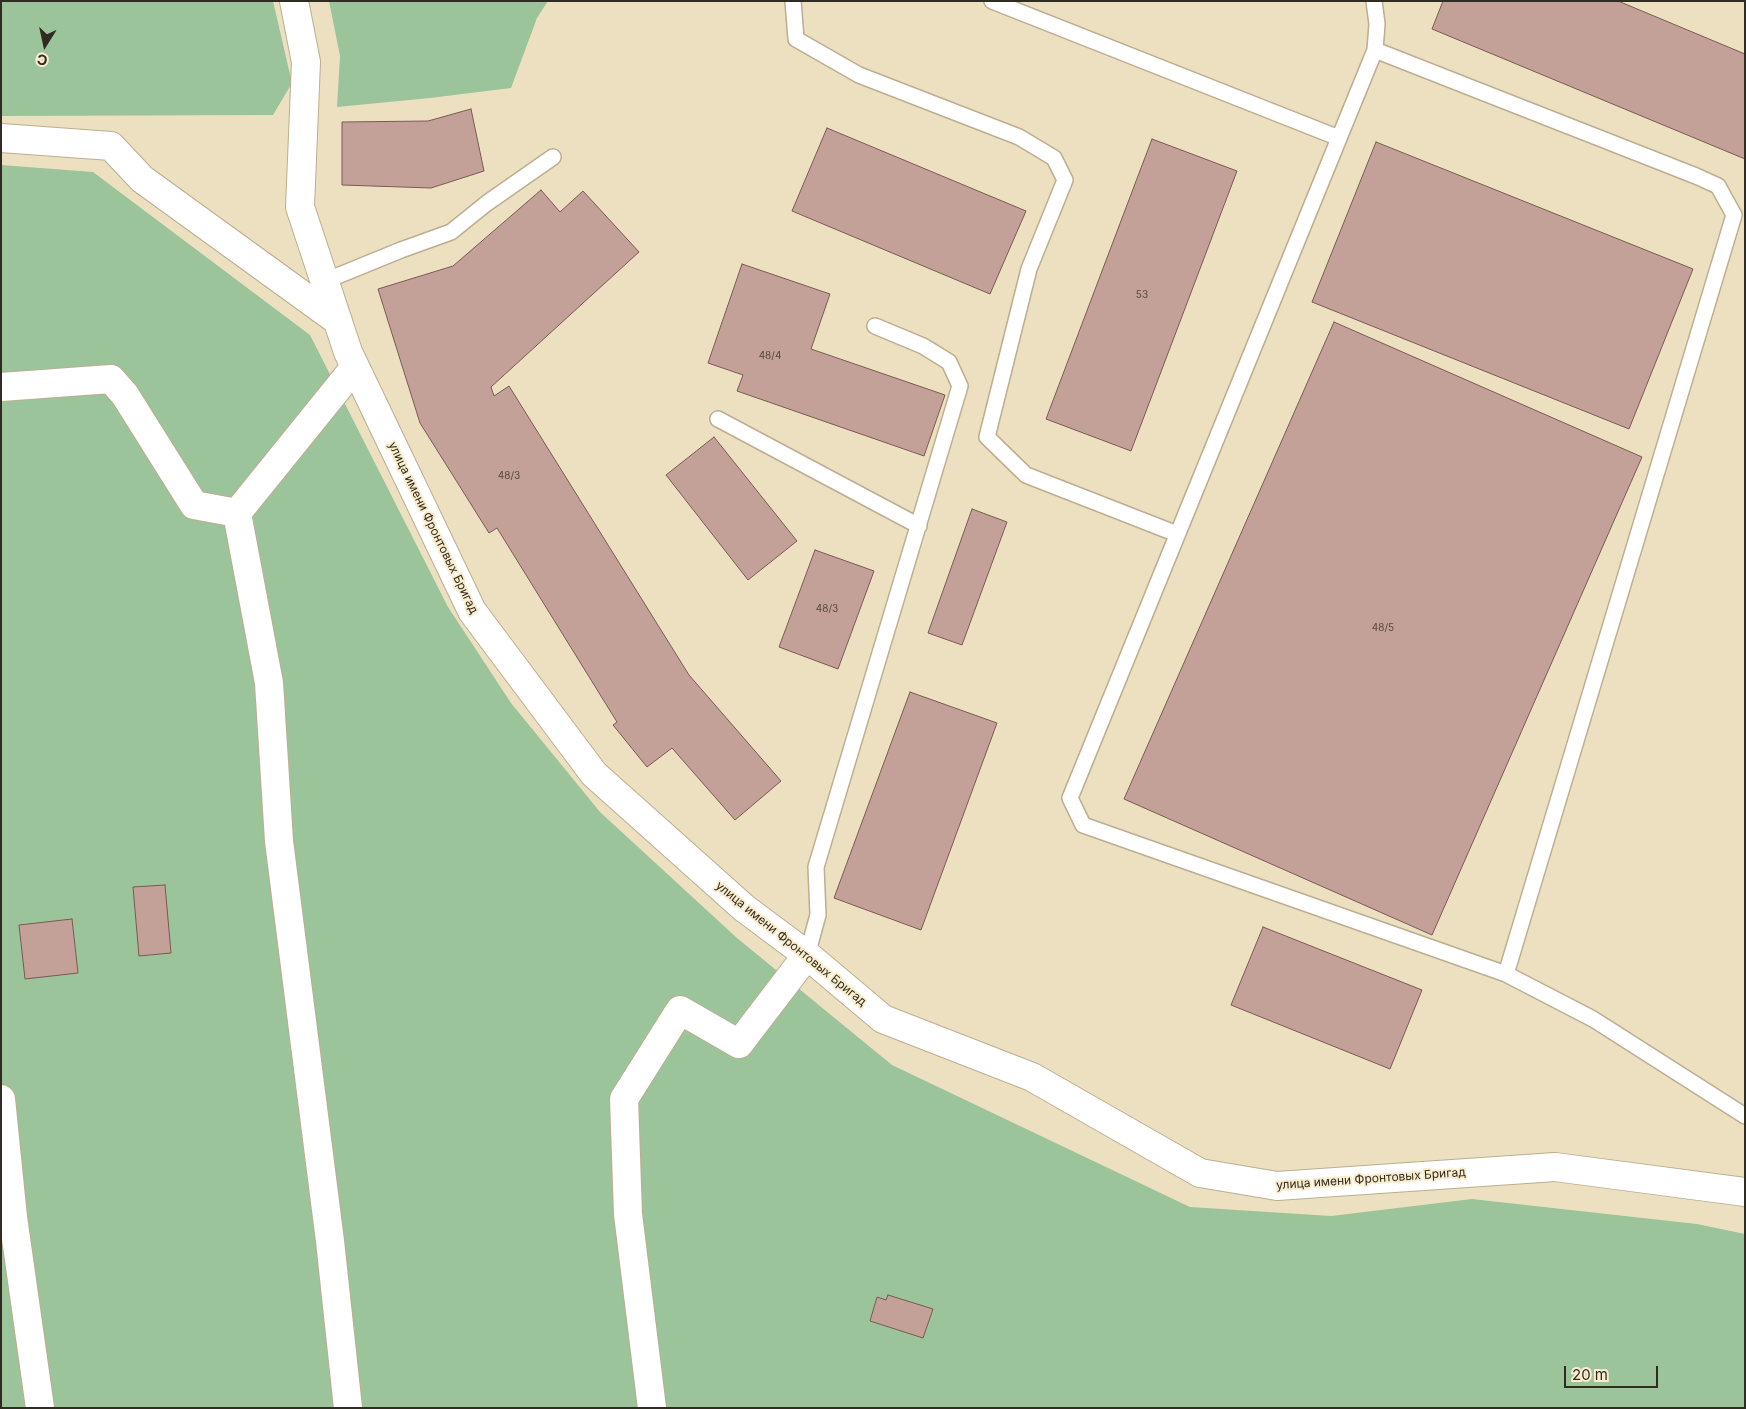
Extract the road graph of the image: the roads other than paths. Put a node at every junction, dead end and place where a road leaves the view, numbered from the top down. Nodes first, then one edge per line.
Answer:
1 (294, 1) edge
2 (793, 1) edge
3 (992, 1) edge
4 (1374, 1) edge
5 (1375, 50) junction
6 (1, 138) edge
7 (1339, 138) junction
8 (553, 156) dead end
9 (325, 281) junction
10 (338, 321) junction
11 (875, 326) dead end
12 (355, 367) junction
13 (1, 387) edge
14 (718, 419) dead end
15 (237, 513) junction
16 (919, 526) junction
17 (1178, 534) junction
18 (807, 954) junction
19 (1506, 974) junction
20 (1, 1099) edge
21 (1745, 1116) edge
22 (1745, 1192) edge
23 (40, 1408) edge
24 (348, 1408) edge
25 (652, 1408) edge

1 - 9 street, улица имени Фронтовых Бригад
2 - 17 lane
3 - 7 lane
4 - 5 lane
5 - 7 lane
5 - 19 lane
6 - 10 street
7 - 17 lane
8 - 9 lane
9 - 10 street, улица имени Фронтовых Бригад
10 - 12 street, улица имени Фронтовых Бригад
11 - 16 lane
12 - 15 street
12 - 18 street, улица имени Фронтовых Бригад
13 - 15 street
14 - 16 lane
15 - 24 street
16 - 18 lane
17 - 19 lane
18 - 22 street, улица имени Фронтовых Бригад
18 - 25 street
19 - 21 lane
20 - 23 street

